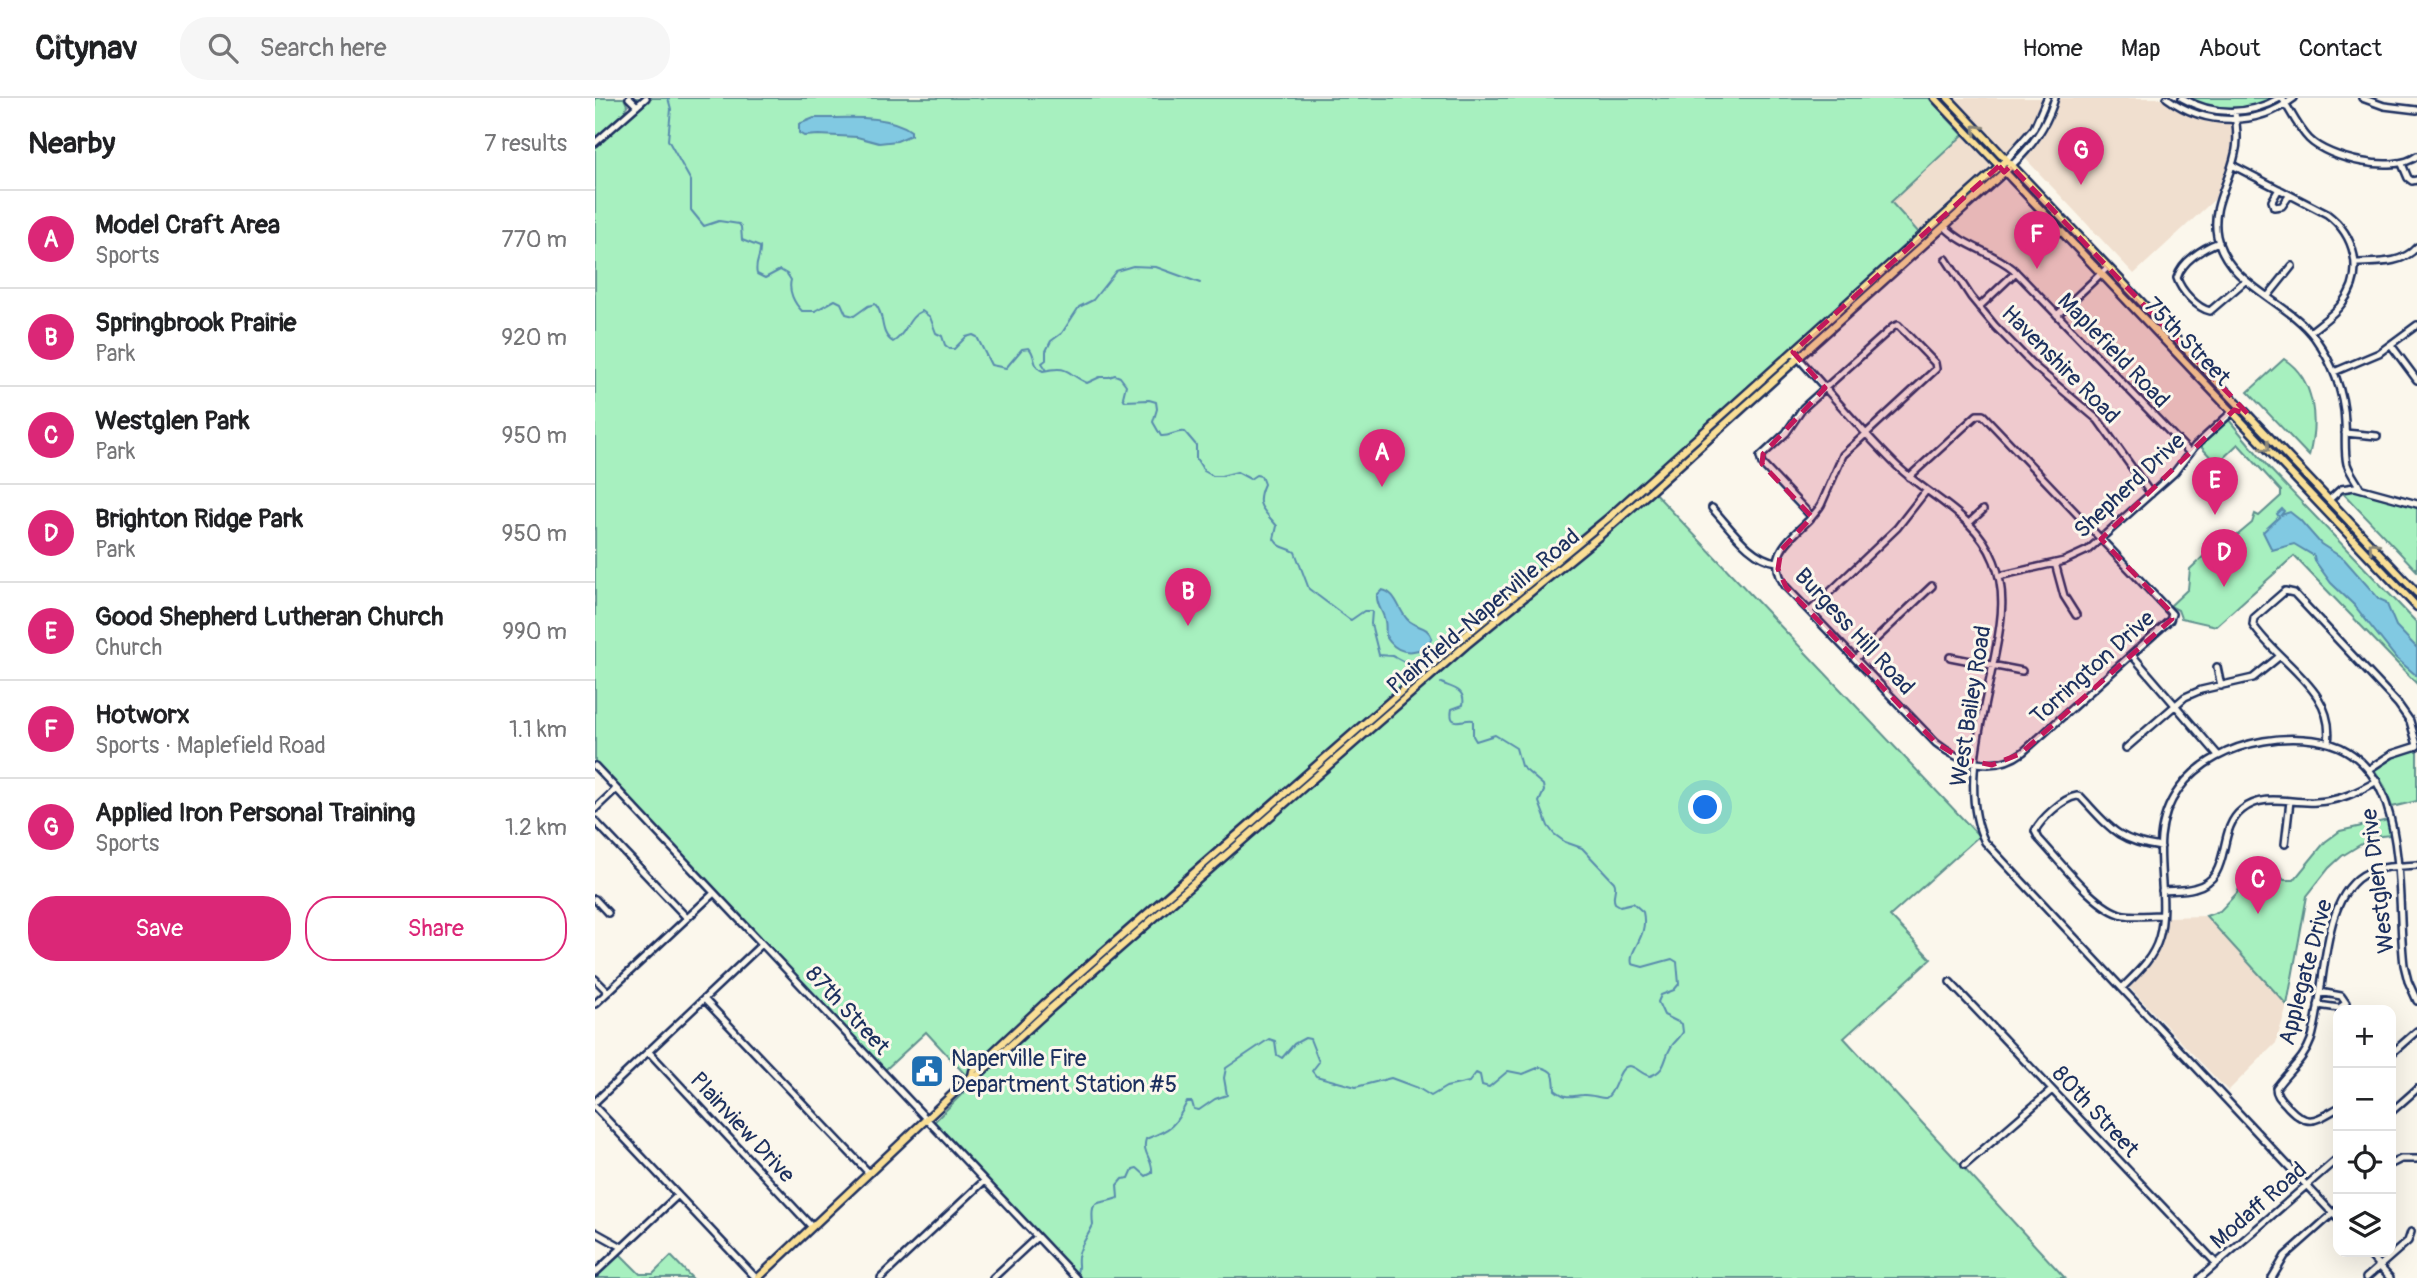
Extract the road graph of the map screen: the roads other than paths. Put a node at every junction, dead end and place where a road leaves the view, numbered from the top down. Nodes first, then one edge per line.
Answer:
1 (629, 98) edge
2 (646, 98) edge
3 (1935, 98) edge
4 (1948, 98) edge
5 (2046, 98) edge
6 (2055, 98) edge
7 (2167, 98) edge
8 (2182, 98) edge
9 (2294, 98) edge
10 (2362, 98) edge
11 (2283, 100) edge
12 (637, 106) junction
13 (2417, 110) edge
14 (2235, 112) junction
15 (2236, 120) junction
16 (595, 143) edge
17 (2415, 158) edge
18 (2008, 163) junction
19 (2402, 164) junction
20 (2232, 165) junction
21 (2417, 168) edge
22 (2001, 169) junction
23 (2417, 180) edge
24 (2279, 189) junction
25 (2289, 196) junction
26 (1944, 226) junction
27 (2219, 242) junction
28 (2417, 247) edge
29 (1946, 259) dead end
30 (2355, 263) junction
31 (2292, 266) dead end
32 (2108, 267) junction
33 (2016, 272) junction
34 (2100, 274) junction
35 (2245, 281) junction
36 (2269, 296) junction
37 (1979, 307) junction
38 (2057, 315) junction
39 (2417, 324) edge
40 (2310, 332) junction
41 (2391, 345) junction
42 (1796, 354) junction
43 (2334, 372) junction
44 (2417, 380) edge
45 (1825, 388) junction
46 (2232, 412) junction
47 (2248, 414) junction
48 (1866, 433) junction
49 (2345, 433) junction
50 (2377, 436) dead end
51 (2189, 452) junction
52 (1909, 477) junction
53 (2360, 488) junction
54 (1926, 491) junction
55 (2151, 494) junction
56 (2329, 500) junction
57 (2416, 502) edge
58 (1712, 508) dead end
59 (1983, 510) dead end
60 (1812, 517) junction
61 (1970, 522) junction
62 (2101, 538) junction
63 (1777, 562) junction
64 (2055, 563) junction
65 (1999, 576) junction
66 (1932, 586) dead end
67 (2417, 593) edge
68 (2417, 607) edge
69 (1810, 611) junction
70 (2076, 615) dead end
71 (2132, 655) junction
72 (2280, 656) junction
73 (1950, 657) dead end
74 (1856, 658) junction
75 (1993, 666) junction
76 (2217, 667) dead end
77 (2022, 671) dead end
78 (2221, 686) junction
79 (2175, 704) junction
80 (2328, 743) junction
81 (2417, 746) edge
82 (2126, 748) dead end
83 (2218, 755) junction
84 (1975, 763) junction
85 (595, 766) edge
86 (2369, 769) junction
87 (2377, 781) junction
88 (616, 789) junction
89 (2290, 801) junction
90 (595, 809) edge
91 (595, 821) edge
92 (2285, 844) dead end
93 (2161, 846) junction
94 (2417, 865) edge
95 (2397, 866) junction
96 (2162, 891) junction
97 (714, 893) junction
98 (595, 899) edge
99 (608, 913) dead end
100 (2162, 915) junction
101 (687, 918) junction
102 (762, 944) junction
103 (595, 979) edge
104 (1950, 982) dead end
105 (2122, 988) junction
106 (608, 992) junction
107 (2320, 992) junction
108 (704, 999) junction
109 (2417, 1001) edge
110 (595, 1004) edge
111 (2318, 1005) junction
112 (2417, 1031) edge
113 (2396, 1050) edge
114 (648, 1051) junction
115 (2417, 1089) edge
116 (2052, 1090) junction
117 (595, 1104) edge
118 (2396, 1108) edge
119 (2333, 1111) edge
120 (926, 1120) junction
121 (2417, 1158) edge
122 (2333, 1162) edge
123 (2396, 1162) edge
124 (1965, 1165) dead end
125 (869, 1174) junction
126 (984, 1181) junction
127 (2308, 1184) junction
128 (677, 1195) junction
129 (2333, 1208) edge
130 (2333, 1214) edge
131 (812, 1227) junction
132 (2411, 1232) dead end
133 (595, 1233) edge
134 (1037, 1237) junction
135 (622, 1247) junction
136 (2371, 1257) edge
137 (2216, 1263) junction
138 (2379, 1266) junction
139 (595, 1273) edge
140 (1073, 1275) edge
141 (760, 1277) edge
142 (881, 1278) edge
143 (993, 1278) edge
144 (2200, 1278) edge
145 (2272, 1278) edge
146 (2366, 1278) edge
147 (2390, 1278) edge

1 - 12 street
2 - 12 street
3 - 22 main road, 75th Street
18 -> 4 main road, 75th Street
5 - 18 street
6 - 18 street
7 - 15 street
8 - 14 street
9 - 11 street
10 - 13 street
11 - 14 street
11 - 15 street
11 - 19 street
12 - 16 street
14 - 15 street
15 - 20 street
17 - 19 street
17 - 21 street
18 - 22 main road, Plainfield-Naperville Road
18 - 32 main road, 75th Street
19 - 23 street
20 - 24 street
20 - 27 street
22 - 26 main road, Plainfield-Naperville Road
22 - 34 main road, 75th Street
22 - 42 main road, Plainfield-Naperville Road
24 - 25 street
24 - 25 street
25 - 30 street
26 - 33 street, Maplefield Road
26 - 42 main road, Plainfield-Naperville Road
27 - 35 street
27 - 35 street
28 - 30 street
29 - 37 street, Havenshire Road
30 - 40 street
31 - 36 street
32 - 34 street
32 - 47 main road, 75th Street
33 - 37 street
33 - 38 street, Maplefield Road
34 - 38 street
34 - 46 main road, 75th Street
35 - 36 street
36 - 40 street
37 - 55 street, Havenshire Road
38 - 51 street, Maplefield Road
39 - 41 street
40 - 43 street
41 - 43 street
41 - 44 street
42 - 45 street, West Bailey Road
42 - 120 main road, Plainfield-Naperville Road
43 - 49 street
45 - 48 street, West Bailey Road
45 - 48 street, Burgess Hill Road
45 - 60 street
46 - 47 main road
46 - 51 street, Shepherd Drive
46 -> 68 main road, 75th Street
47 - 56 main road, 75th Street
48 - 52 street, West Bailey Road
48 - 60 street, Burgess Hill Road
49 - 50 street
49 - 53 street
51 - 55 street, Shepherd Drive
52 - 54 street, West Bailey Road
52 - 62 street
53 - 56 street
53 - 57 street
54 - 61 street, West Bailey Road
54 - 69 street
55 - 62 street, Shepherd Drive
67 -> 56 main road, 75th Street
58 - 63 street
59 - 61 street
60 - 63 street, Burgess Hill Road
61 - 65 street, West Bailey Road
62 - 64 street, Shepherd Drive
62 - 71 street, Torrington Drive
63 - 69 street, Burgess Hill Road
64 - 65 street, Shepherd Drive
64 - 70 street
65 - 75 street, West Bailey Road
66 - 74 street
69 - 74 street, Burgess Hill Road
71 - 79 street
71 - 84 street, Torrington Drive
72 - 78 street
72 - 80 street
72 - 81 street
73 - 75 street
74 - 84 street, Burgess Hill Road
75 - 77 street
75 - 84 street, West Bailey Road
76 - 78 street
78 - 79 street
79 - 82 street
79 - 83 street
80 - 83 street, Westglen Drive
80 - 86 street, Westglen Drive
81 - 86 street
83 - 93 street, Westglen Drive
84 - 105 street, West Bailey Road
85 - 88 street, 87th Street
86 - 87 street, Westglen Drive
87 - 89 street
87 - 95 street, Westglen Drive
88 - 90 street
88 - 97 street, 87th Street
89 - 92 street
89 - 96 street
91 - 101 street
93 - 96 street, Westglen Drive
93 - 100 street
94 - 95 street, Applegate Drive
95 - 107 street, Applegate Drive
95 - 109 street, Westglen Drive
96 - 100 street, Westglen Drive
97 - 101 street
97 - 102 street, 87th Street
98 - 99 street
100 - 105 street, Westglen Drive
101 - 106 street
102 - 108 street
102 - 120 street, 87th Street
103 - 106 street
104 - 116 street, 80th Street
105 - 127 street, West Bailey Road
106 - 110 street
107 - 111 street, Applegate Drive
107 - 111 street
108 - 114 street
108 - 125 street
111 - 119 street, Applegate Drive
112 - 113 street
114 - 117 street
114 - 131 street, Plainview Drive
115 - 118 street
116 - 124 street
116 - 137 street, 80th Street
117 - 128 street
120 - 125 main road, Plainfield-Naperville Road
120 - 126 street, 87th Street
121 - 123 street
122 - 127 street, Modaff Road
125 - 131 main road, Plainfield-Naperville Road
126 - 134 street, 87th Street
126 - 142 street
127 - 129 street, West Bailey Road
127 - 137 street, Modaff Road
128 - 135 street
128 - 141 street
130 - 145 street
131 - 141 main road, Plainfield-Naperville Road
132 - 138 street
133 - 135 street
134 - 140 street, 87th Street
134 - 143 street
135 - 139 street
136 - 138 street
137 - 144 street, Modaff Road
138 - 146 street
138 - 147 street

